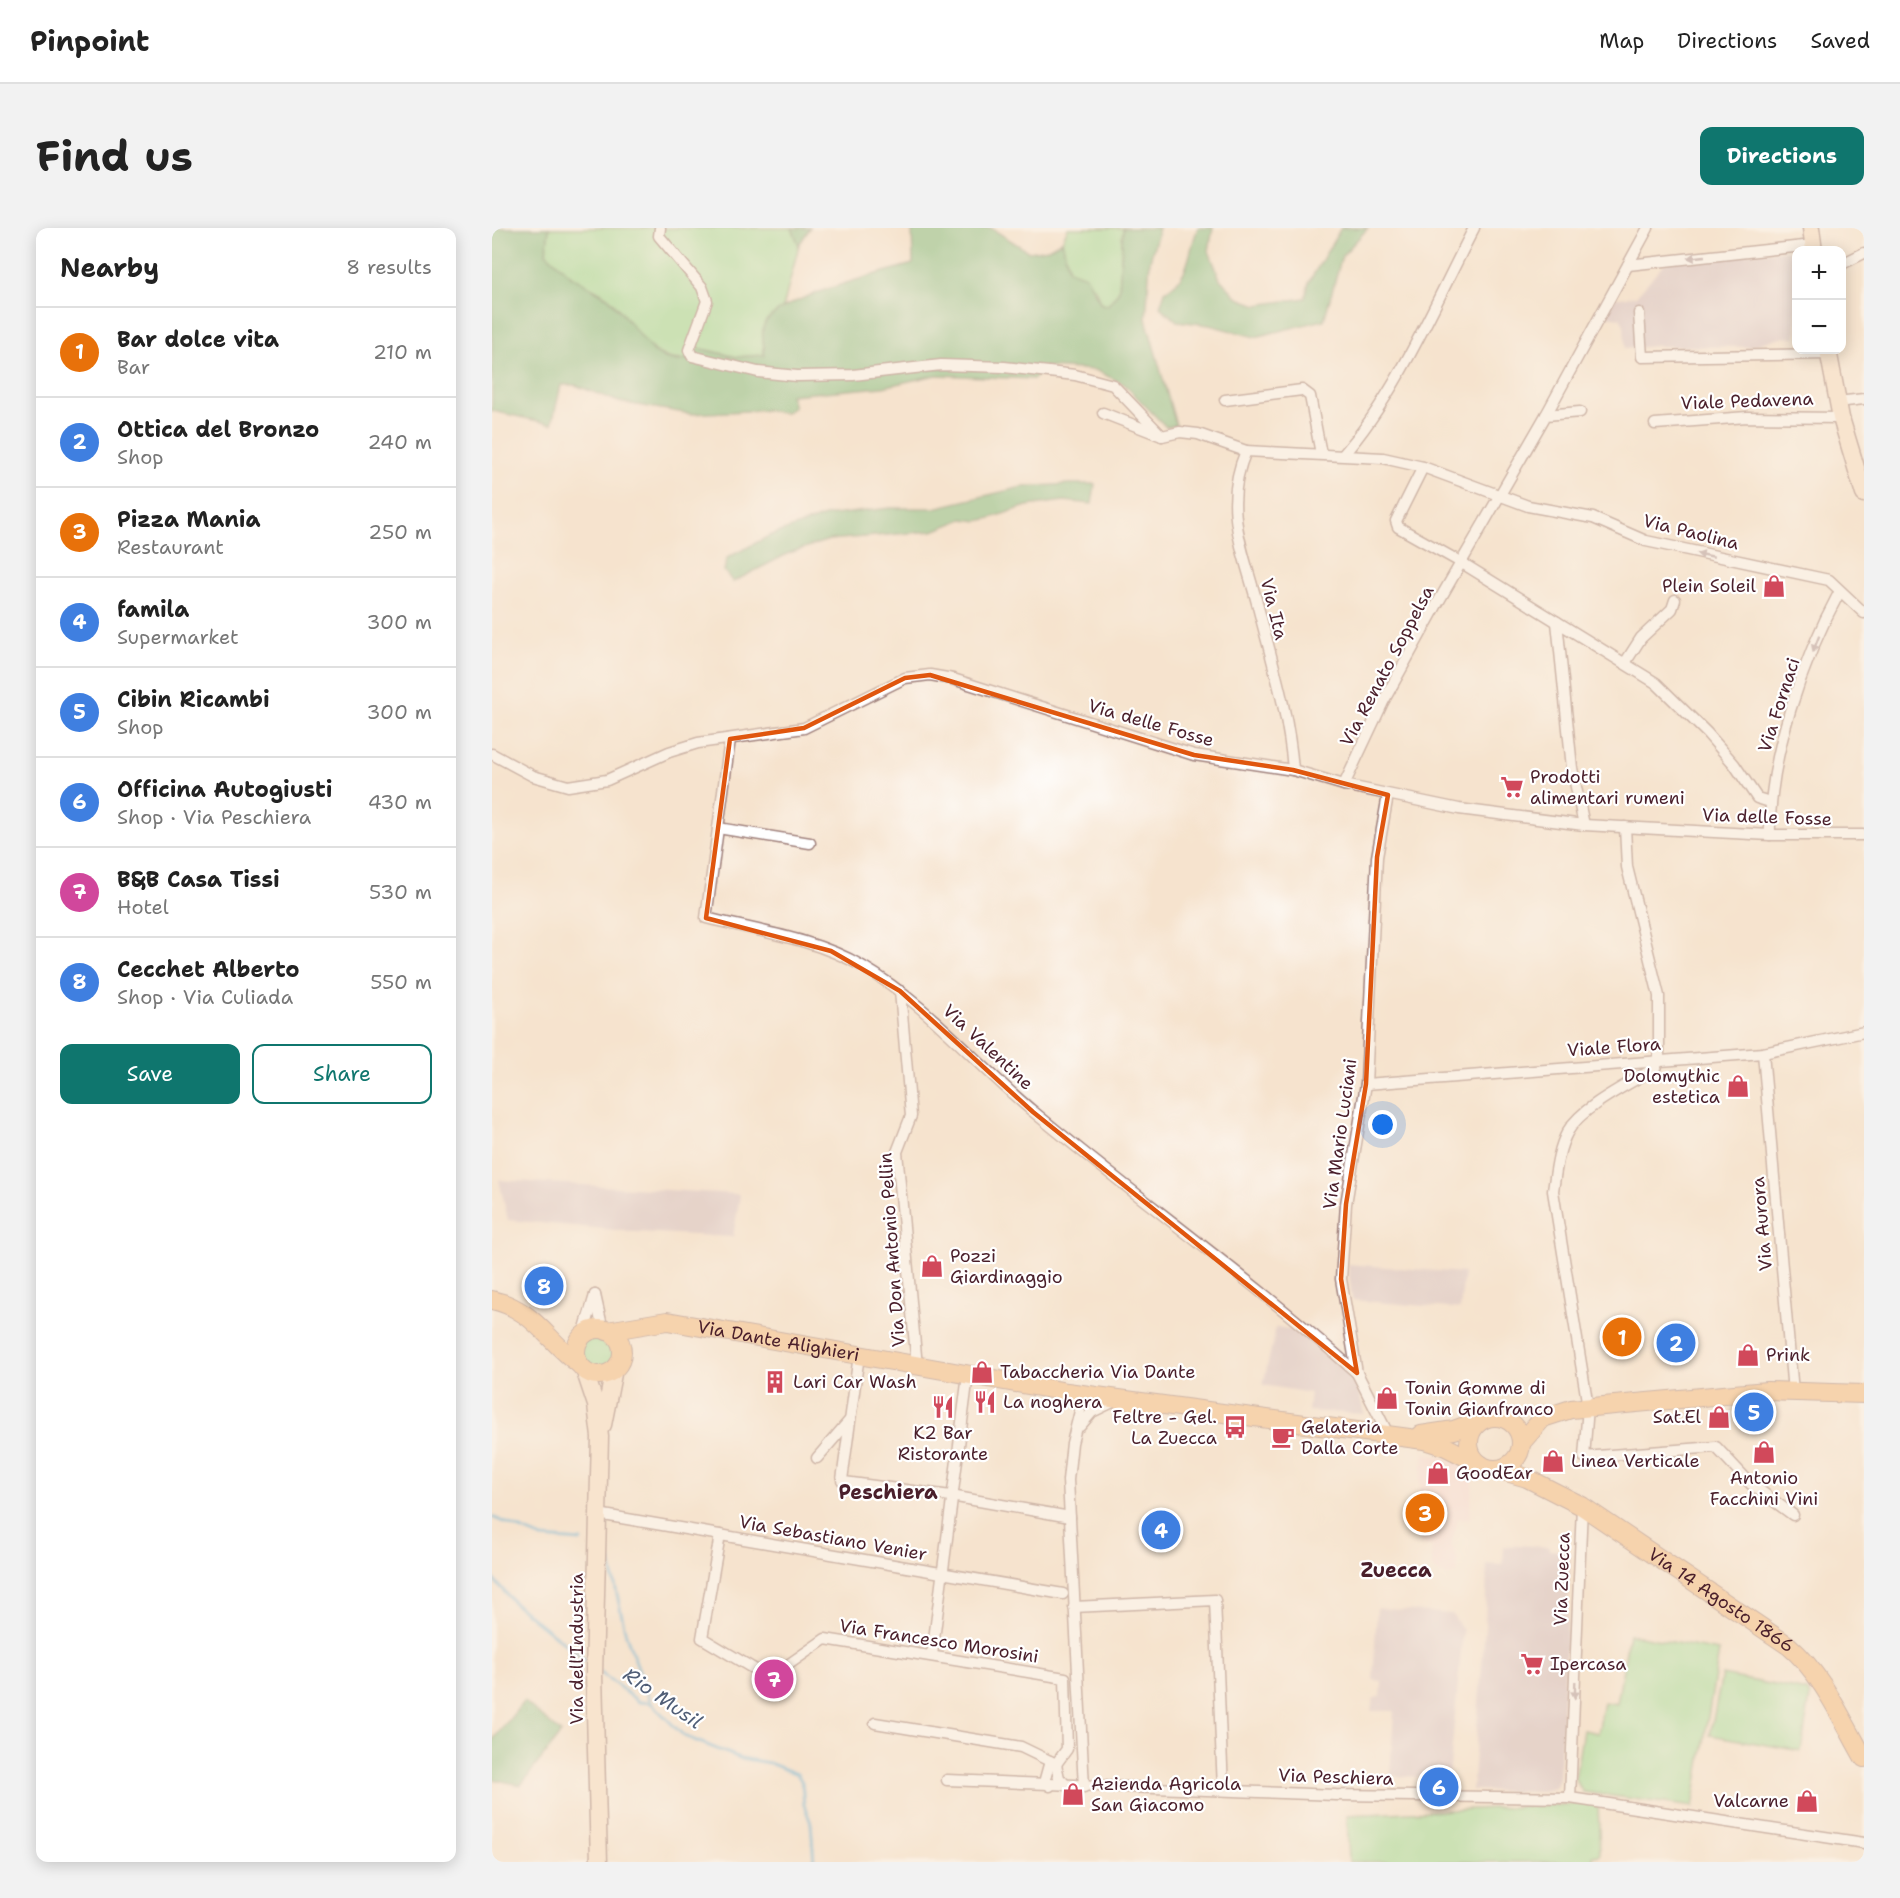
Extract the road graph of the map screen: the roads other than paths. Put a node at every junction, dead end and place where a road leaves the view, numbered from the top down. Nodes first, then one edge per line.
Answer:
1 (660, 228) edge
2 (1474, 228) edge
3 (1648, 228) edge
4 (1813, 241) edge
5 (1864, 253) edge
6 (1846, 262) edge
7 (1628, 265) junction
8 (1639, 313) dead end
9 (1792, 353) edge
10 (1829, 354) edge
11 (1864, 399) edge
12 (1225, 400) dead end
13 (1837, 402) junction
14 (1103, 412) dead end
15 (1580, 412) dead end
16 (1546, 416) junction
17 (1840, 418) junction
18 (1655, 424) dead end
19 (1162, 436) junction
20 (1245, 453) junction
21 (1321, 454) junction
22 (1343, 455) junction
23 (1423, 467) junction
24 (1864, 494) edge
25 (1503, 495) junction
26 (1462, 563) junction
27 (1840, 591) junction
28 (1675, 600) dead end
29 (1864, 613) edge
30 (1557, 622) junction
31 (1625, 663) junction
32 (730, 739) junction
33 (492, 754) edge
34 (1293, 770) junction
35 (1344, 785) junction
36 (1388, 795) junction
37 (1770, 802) junction
38 (1584, 825) junction
39 (1625, 827) junction
40 (718, 828) junction
41 (1770, 835) junction
42 (1864, 835) edge
43 (810, 843) dead end
44 (900, 991) junction
45 (1864, 1032) edge
46 (1763, 1053) junction
47 (1659, 1060) junction
48 (1366, 1084) junction
49 (492, 1300) edge
50 (667, 1321) junction
51 (537, 1323) junction
52 (605, 1330) junction
53 (581, 1337) junction
54 (859, 1355) junction
55 (617, 1364) junction
56 (917, 1366) junction
57 (582, 1367) junction
58 (1357, 1373) junction
59 (968, 1375) junction
60 (1067, 1392) junction
61 (1793, 1392) junction
62 (1864, 1394) edge
63 (1115, 1398) junction
64 (1580, 1408) junction
65 (1080, 1415) junction
66 (1497, 1418) junction
67 (849, 1421) junction
68 (1076, 1431) junction
69 (1388, 1434) junction
70 (600, 1437) junction
71 (1521, 1446) junction
72 (817, 1458) dead end
73 (1488, 1466) junction
74 (1540, 1483) junction
75 (951, 1496) junction
76 (1582, 1506) junction
77 (598, 1514) junction
78 (1793, 1515) dead end
79 (1070, 1516) junction
80 (720, 1535) junction
81 (943, 1574) junction
82 (1063, 1594) dead end
83 (1074, 1607) junction
84 (932, 1655) junction
85 (875, 1723) dead end
86 (1864, 1758) edge
87 (1053, 1762) junction
88 (947, 1780) dead end
89 (1050, 1786) junction
90 (1066, 1786) junction
91 (1084, 1787) junction
92 (1223, 1789) junction
93 (1570, 1798) junction
94 (1864, 1843) edge
95 (599, 1862) edge

1 - 19 street
2 - 22 street
3 - 7 street
4 -> 7 street
5 - 6 street
7 - 16 street
8 - 9 street
10 - 13 street, Viale Pedavena
11 - 13 street
12 - 21 street
13 - 17 street, Viale Pedavena
14 - 19 street, Via Paolina
15 - 16 street
16 - 25 street
17 - 18 street, Viale Pedavena
17 - 24 street, Viale Pedavena
19 - 20 street, Via Paolina
20 - 21 street, Via Paolina
20 - 34 street, Via Ita
21 - 22 street, Via Paolina
22 - 23 street, Via Paolina
23 - 25 street, Via Paolina
23 - 26 street
25 - 26 street, Via Renato Soppelsa
27 -> 25 street, Via Paolina
26 - 30 street
26 - 35 street, Via Renato Soppelsa
27 - 29 street, Via Paolina
27 -> 37 street, Via Fornaci
28 - 31 street
30 - 31 street
30 - 38 street
31 - 37 street
32 - 33 street, Via delle Fosse
32 - 34 street, Via delle Fosse
32 - 40 street, Via Valentine
34 - 35 street, Via delle Fosse
35 - 36 street, Via delle Fosse
36 - 38 street, Via delle Fosse
36 - 48 street, Via Mario Luciani
37 - 41 street, Via Fornaci
38 - 39 street, Via delle Fosse
39 - 41 street, Via delle Fosse
39 - 47 street
40 - 43 street
40 - 44 street, Via Valentine
41 - 42 street, Via delle Fosse
44 - 56 street, Via Don Antonio Pellin
44 - 58 street, Via Valentine
45 - 46 street, Viale Flora
46 - 47 street, Viale Flora
46 - 61 street, Via Aurora
47 - 48 street, Viale Flora
47 - 64 street
48 - 58 street, Via Mario Luciani
49 - 51 main road
50 - 52 main road, Via Dante Alighieri
50 - 54 main road, Via Dante Alighieri
50 - 55 main road
51 - 53 main road
51 - 57 main road
52 - 53 main road
52 - 53 street
52 - 55 main road
53 - 57 main road
54 - 56 main road, Via Dante Alighieri
54 - 67 street
55 - 57 main road
55 - 70 street, Via dell'Industria
56 - 59 main road, Via Dante Alighieri
57 - 70 street, Via dell'Industria
58 - 69 street, Via Mario Luciani
59 - 60 main road, Via Dante Alighieri
59 - 75 street
60 - 63 main road, Via Dante Alighieri
60 - 65 street
61 - 62 main road
61 - 64 main road
63 - 65 street
63 - 68 street
63 - 69 main road, Via Dante Alighieri
64 - 66 main road, Via Dante Alighieri
64 - 71 main road
64 - 78 street
65 - 68 street
66 - 69 main road, Via Dante Alighieri
66 - 71 main road, Via 14 Agosto 1866
66 - 73 main road
67 - 72 street
67 - 75 street
68 - 79 street
69 - 73 main road, Via Dante Alighieri
70 - 77 street, Via dell'Industria
71 - 73 main road
71 - 74 main road, Via 14 Agosto 1866
73 - 74 main road, Via 14 Agosto 1866
74 - 76 main road, Via 14 Agosto 1866
75 - 79 street
75 - 81 street
76 - 86 main road, Via 14 Agosto 1866
76 -> 93 street, Via Zuecca
77 - 80 street, Via Sebastiano Venier
77 - 95 street, Via dell'Industria
79 - 83 street
80 - 81 street, Via Sebastiano Venier
80 - 84 street, Via Francesco Morosini
81 - 82 street, Via Sebastiano Venier
81 - 84 street
83 - 91 street
83 - 92 street
84 - 87 street, Via Francesco Morosini
85 - 87 street
87 - 89 street
87 - 90 street
88 - 89 street, Via Peschiera
89 - 90 street, Via Peschiera
90 - 91 street, Via Peschiera
91 - 92 street, Via Peschiera
92 - 93 street, Via Peschiera
93 - 94 street, Via Peschiera

